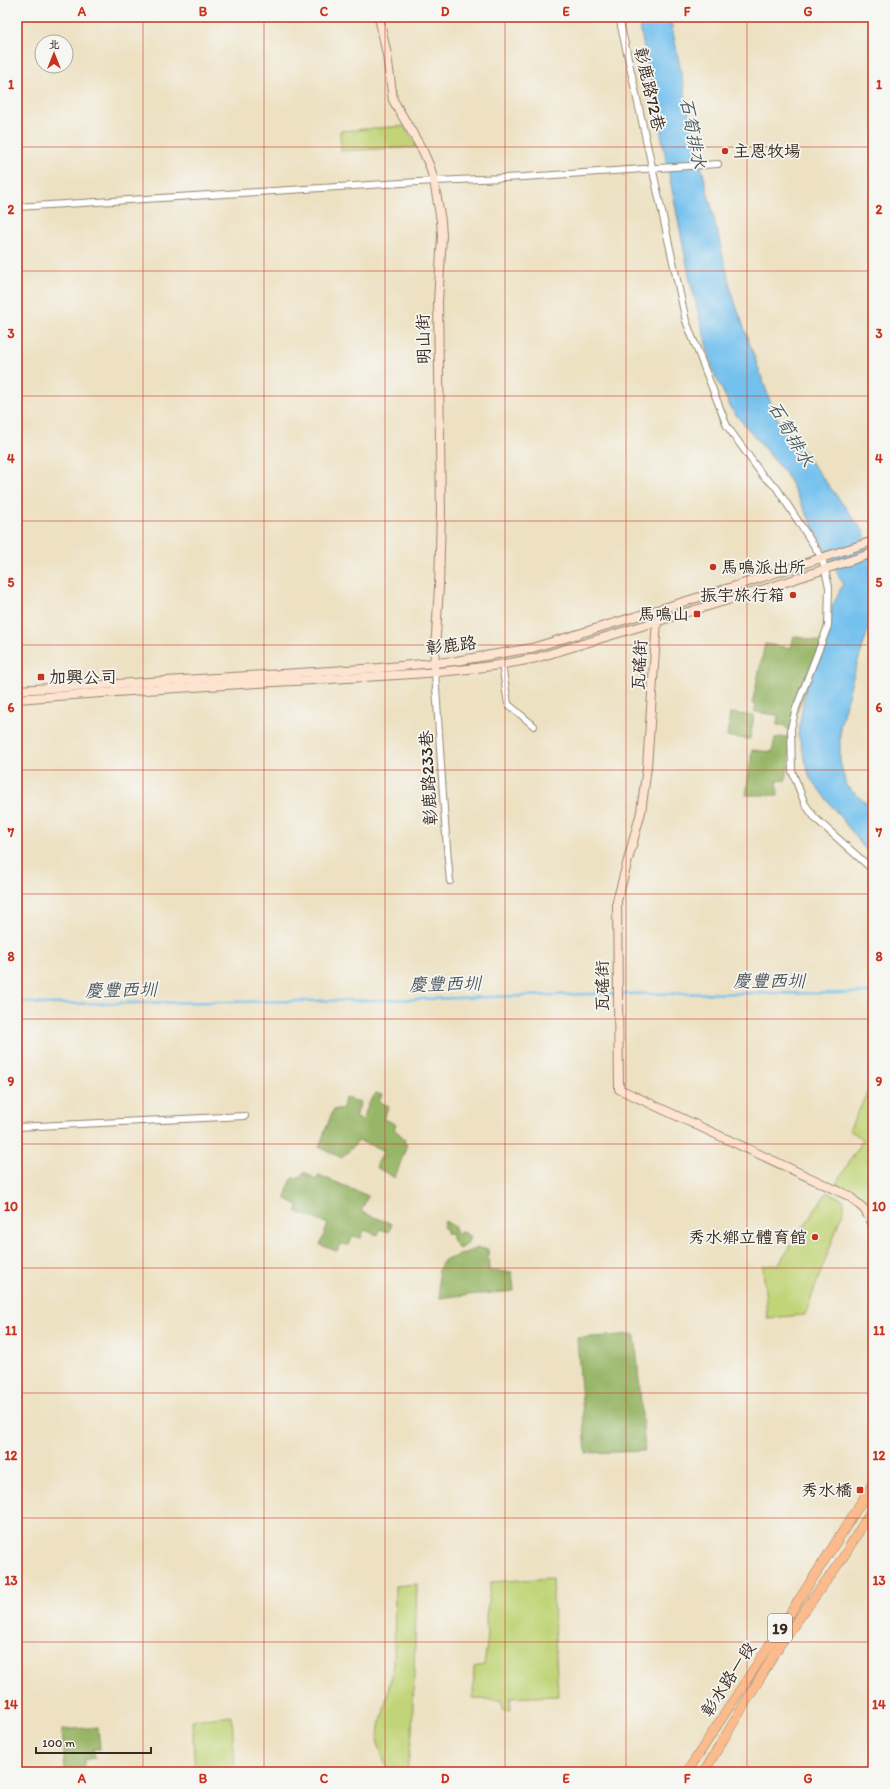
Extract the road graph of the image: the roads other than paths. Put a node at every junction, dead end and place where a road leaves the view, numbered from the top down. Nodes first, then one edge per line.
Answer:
1 (379, 17) edge
2 (619, 17) edge
3 (718, 164) dead end
4 (653, 167) junction
5 (434, 181) junction
6 (17, 207) edge
7 (873, 541) edge
8 (869, 554) edge
9 (824, 557) junction
10 (827, 568) junction
11 (675, 604) junction
12 (657, 621) junction
13 (532, 648) junction
14 (536, 658) junction
15 (434, 663) junction
16 (502, 664) junction
17 (435, 672) junction
18 (136, 686) junction
19 (17, 690) edge
20 (17, 700) edge
21 (534, 726) dead end
22 (873, 870) edge
23 (450, 881) dead end
24 (245, 1116) dead end
25 (17, 1127) edge
26 (873, 1224) edge
27 (873, 1483) edge
28 (873, 1508) edge
29 (687, 1772) edge
30 (704, 1772) edge

1 - 5 main road, 明山街
2 - 4 street, 彰鹿路72巷
3 - 4 street
4 - 5 street
4 - 9 street, 彰鹿路72巷
5 - 6 street
5 - 15 main road, 明山街
7 - 9 main road, 彰鹿路
8 - 10 main road, 彰鹿路
9 - 10 street
9 - 11 main road, 彰鹿路
10 - 12 main road, 彰鹿路
10 - 22 street
11 - 12 main road, 瓦磘街
11 - 13 main road, 彰鹿路
12 - 14 main road, 彰鹿路
12 - 26 main road, 瓦磘街
13 - 14 main road
13 - 15 main road, 彰鹿路
14 - 16 main road, 彰鹿路
15 - 17 main road, 明山街
15 - 18 main road, 彰鹿路
16 - 17 main road, 彰鹿路
16 - 21 street
17 - 18 main road, 彰鹿路
17 - 23 street, 彰鹿路233巷
18 - 19 main road, 彰鹿路
18 - 20 main road, 彰鹿路
24 - 25 street
27 - 29 main road, 彰水路一段 / 19
28 - 30 main road, 彰水路一段 / 19

